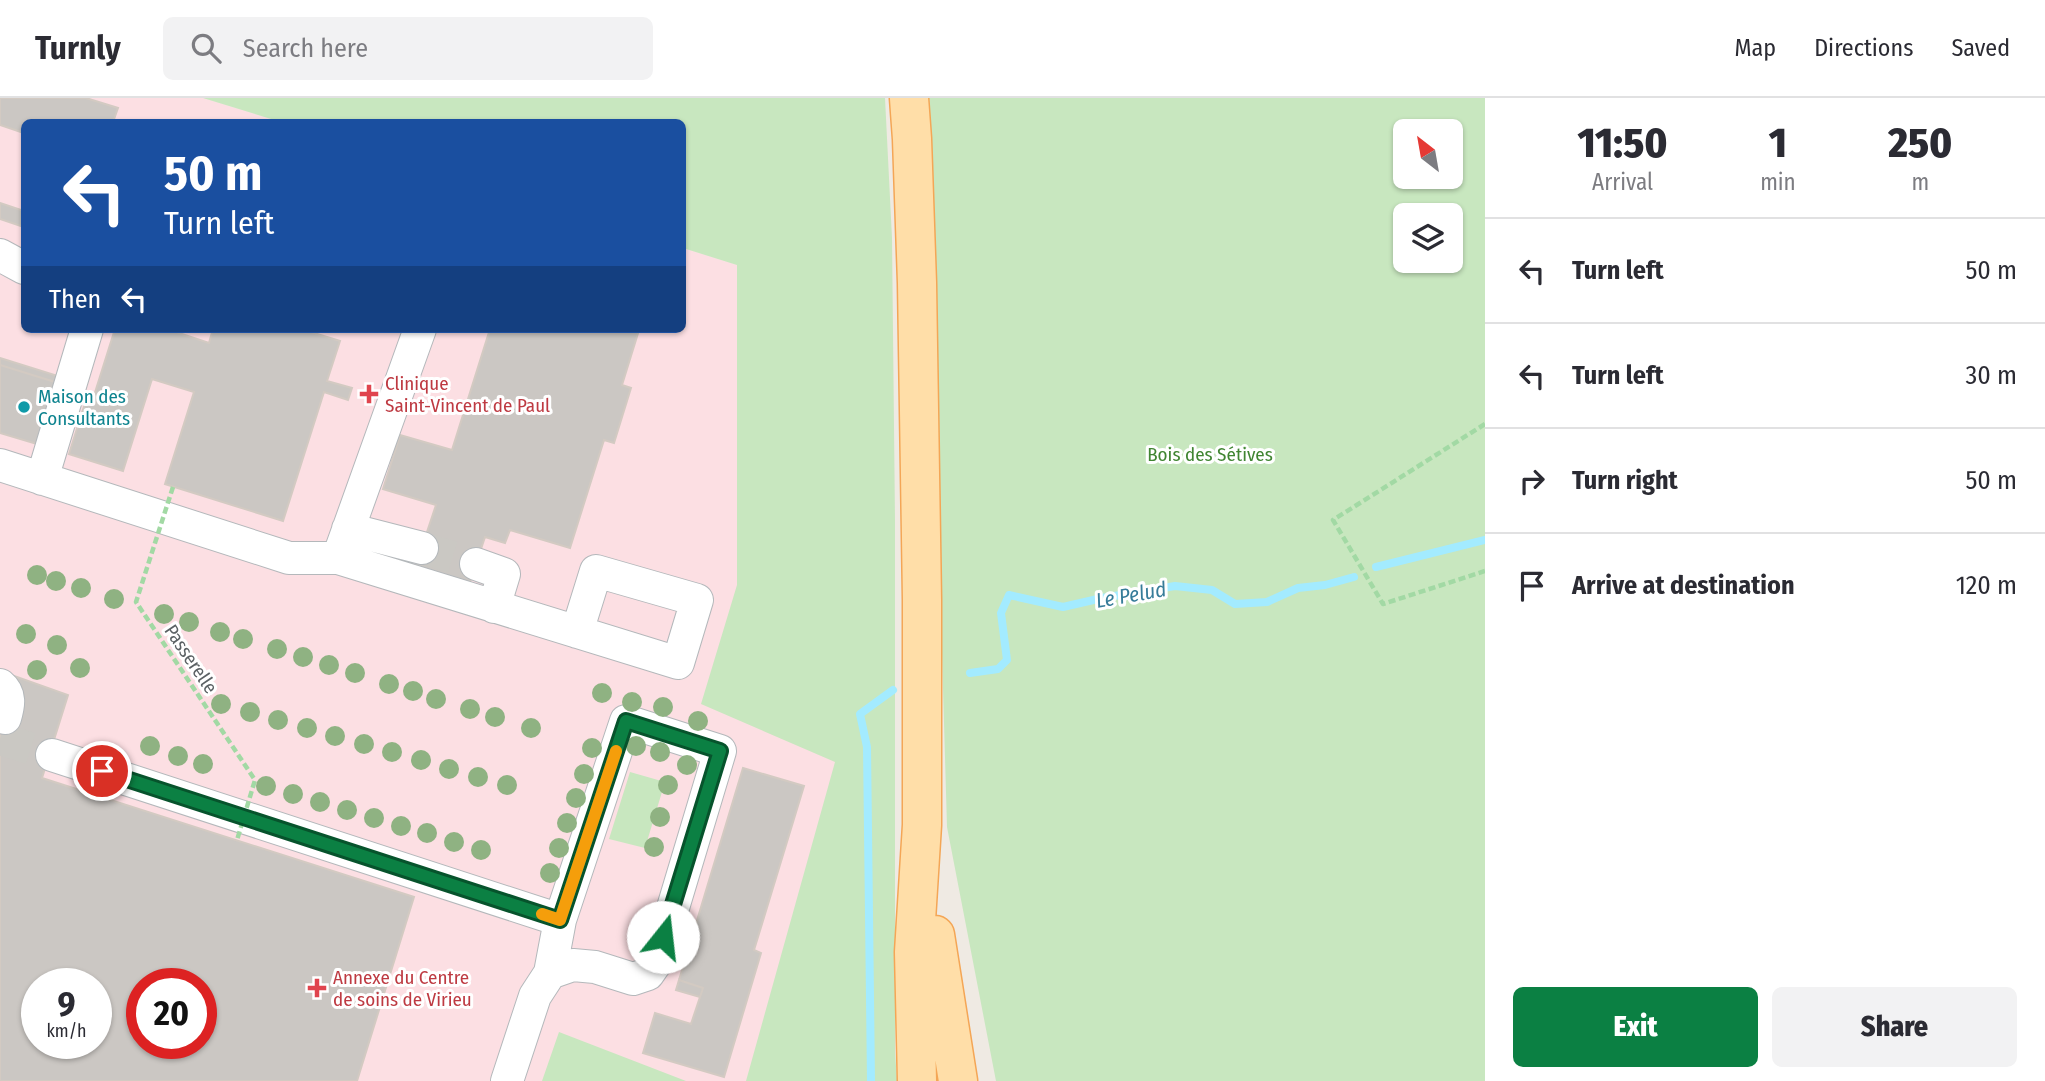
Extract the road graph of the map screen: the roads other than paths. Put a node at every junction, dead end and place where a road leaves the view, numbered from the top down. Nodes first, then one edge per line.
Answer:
1 (909, 98) edge
2 (0, 255) edge
3 (21, 266) edge
4 (86, 333) edge
5 (419, 333) edge
6 (0, 465) edge
7 (43, 479) junction
8 (343, 544) junction
9 (422, 548) tunnel mouth
10 (476, 564) tunnel mouth
11 (494, 607) junction
12 (577, 632) dead end
13 (0, 685) edge
14 (5, 718) dead end
15 (52, 755) tunnel mouth
16 (922, 825) junction
17 (560, 920) junction
18 (550, 973) junction
19 (507, 1081) edge
20 (917, 1081) edge
21 (958, 1081) edge

1 - 16 main road
2 - 3 lane
4 - 7 lane
5 - 8 lane
6 - 7 lane
7 - 8 lane
8 - 9 lane
8 - 11 lane
10 - 11 lane
11 - 12 lane
13 - 14 lane
15 - 17 lane
16 - 20 main road
16 - 21 main road
17 - 18 lane
17 - 18 lane
18 - 19 lane

